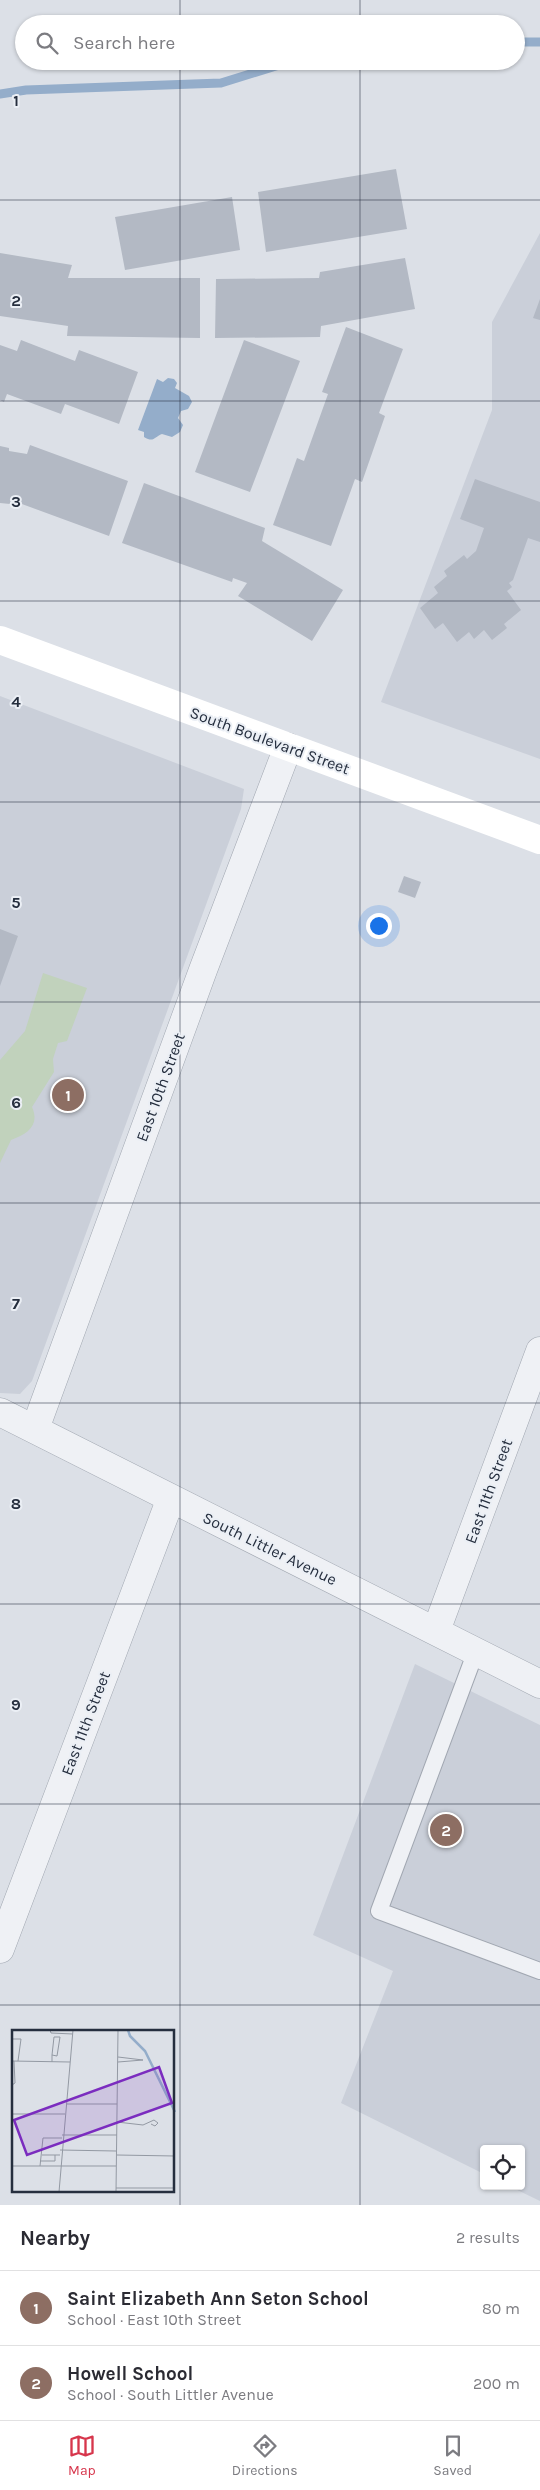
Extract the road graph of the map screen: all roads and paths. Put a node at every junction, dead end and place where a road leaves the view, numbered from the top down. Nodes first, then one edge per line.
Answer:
1 (0, 640) edge
2 (288, 747) junction
3 (538, 836) edge
4 (540, 1351) edge
5 (0, 1412) edge
6 (34, 1429) junction
7 (171, 1498) junction
8 (436, 1630) junction
9 (476, 1651) junction
10 (540, 1684) edge
11 (0, 1949) edge
12 (540, 1971) edge

1 - 2 main road, South Boulevard Street
2 - 3 main road, South Boulevard Street
2 - 6 street, East 10th Street
4 - 8 street, East 11th Street
5 - 6 street, South Littler Avenue
6 - 7 street, South Littler Avenue
7 - 8 street, South Littler Avenue
7 - 11 street, East 11th Street
8 - 9 street, South Littler Avenue
9 - 10 street, South Littler Avenue
9 - 12 lane

